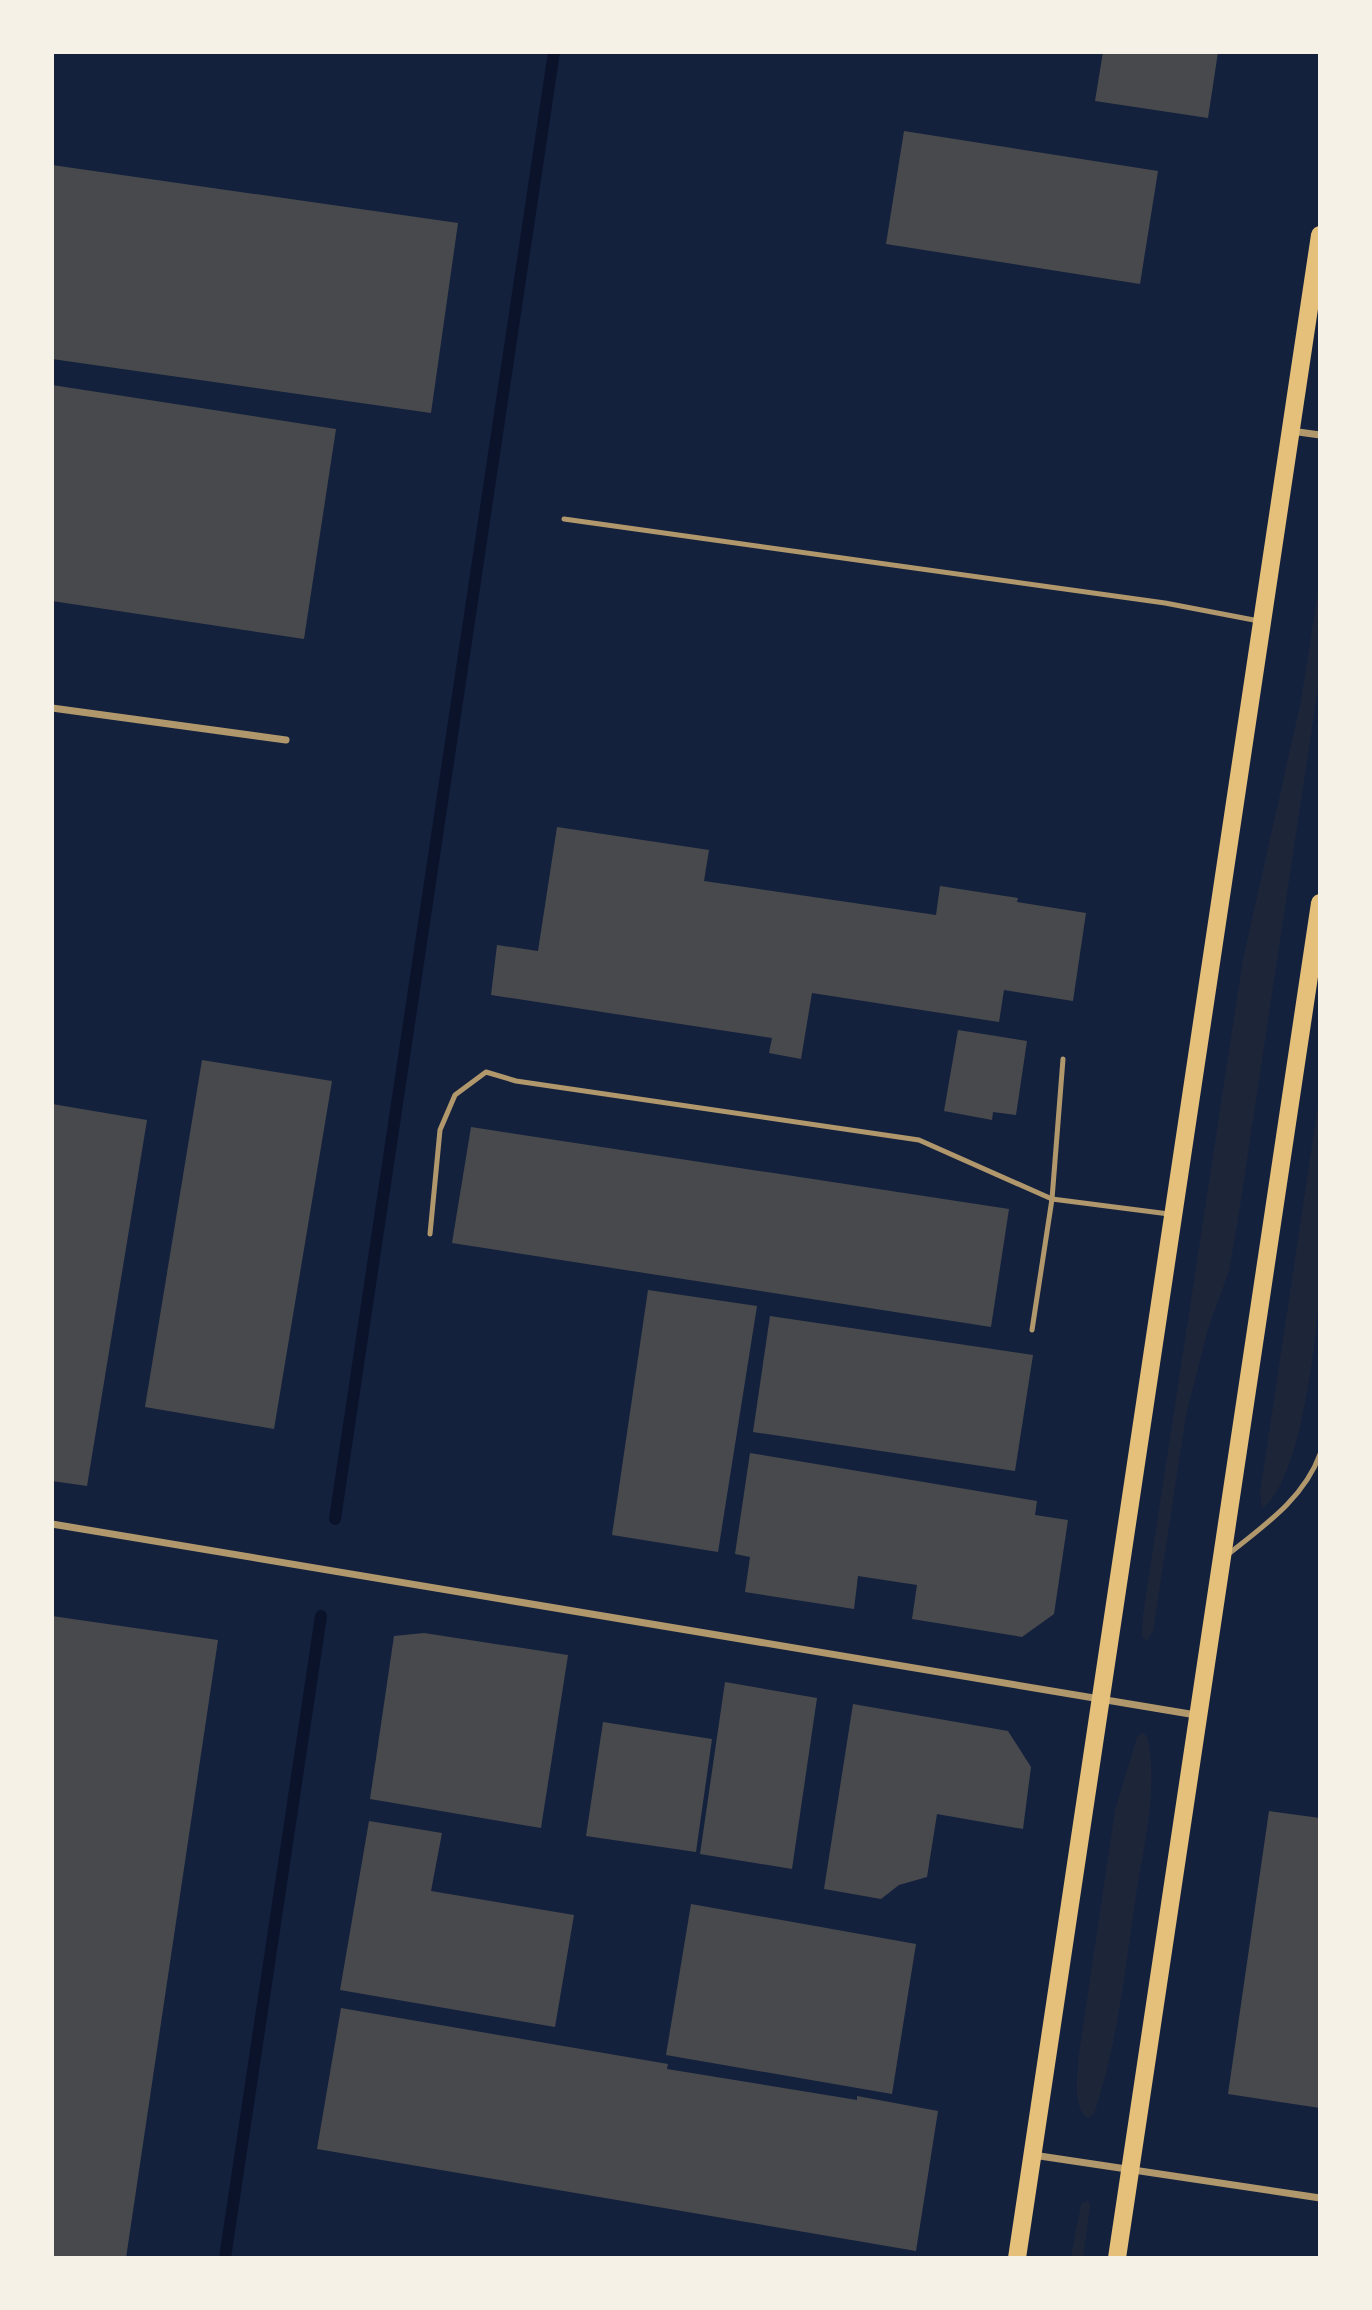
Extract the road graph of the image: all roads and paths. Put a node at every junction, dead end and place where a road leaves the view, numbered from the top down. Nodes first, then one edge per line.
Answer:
1 (1320, 235) edge
2 (1291, 431) junction
3 (1320, 435) edge
4 (564, 519) dead end
5 (1262, 621) junction
6 (52, 708) edge
7 (286, 740) dead end
8 (1320, 904) edge
9 (1063, 1059) dead end
10 (1052, 1199) junction
11 (1172, 1215) junction
12 (430, 1234) dead end
13 (1032, 1329) dead end
14 (1320, 1454) edge
15 (52, 1524) edge
16 (1220, 1561) junction
17 (1100, 1700) junction
18 (1197, 1715) junction
19 (1033, 2155) junction
20 (1130, 2169) junction
21 (1320, 2198) edge
22 (1017, 2258) edge
23 (1116, 2258) edge

1 - 2 main road
2 - 3 street
2 - 5 main road
4 - 5 lane
5 - 11 main road
6 - 7 street
8 - 16 main road
9 - 10 lane
10 - 11 lane
10 - 12 lane
10 - 13 lane
11 - 17 main road
14 - 16 lane
15 - 17 street
16 - 18 main road
17 - 18 street
17 - 19 main road
18 - 20 main road
19 - 20 street
19 - 22 main road
20 - 21 street
20 - 23 main road

